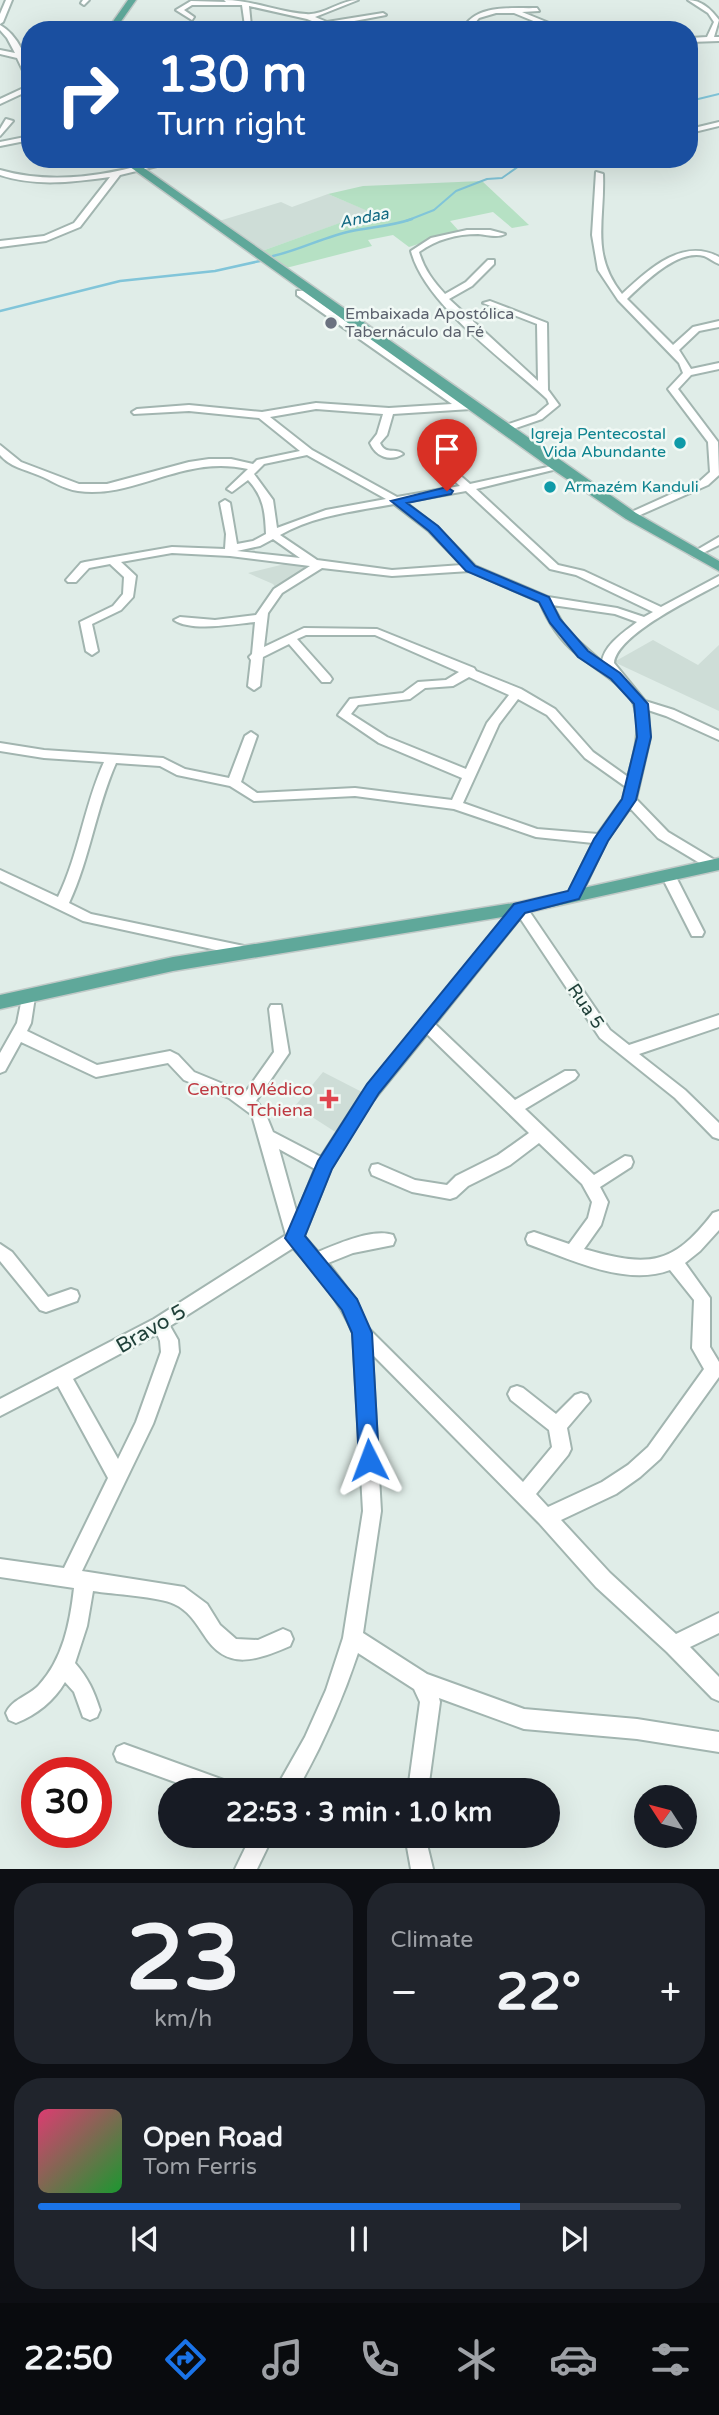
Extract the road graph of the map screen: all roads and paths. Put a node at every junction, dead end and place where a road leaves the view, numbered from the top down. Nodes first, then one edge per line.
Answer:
1 (9, 0) edge
2 (132, 0) edge
3 (227, 0) edge
4 (355, 0) edge
5 (543, 0) edge
6 (691, 0) edge
7 (242, 5) junction
8 (537, 10) junction
9 (513, 12) junction
10 (710, 12) junction
11 (719, 12) edge
12 (2, 14) edge
13 (383, 15) dead end
14 (309, 17) junction
15 (192, 18) dead end
16 (527, 18) junction
17 (117, 21) edge
18 (247, 21) edge
19 (323, 21) edge
20 (343, 21) edge
21 (472, 21) edge
22 (536, 21) edge
23 (0, 24) edge
24 (710, 39) junction
25 (719, 39) edge
26 (698, 40) edge
27 (0, 52) edge
28 (19, 56) junction
29 (21, 65) edge
30 (0, 87) edge
31 (21, 90) edge
32 (21, 91) edge
33 (21, 92) edge
34 (0, 96) edge
35 (0, 102) edge
36 (9, 121) dead end
37 (719, 130) edge
38 (698, 131) edge
39 (0, 134) edge
40 (21, 140) edge
41 (0, 144) edge
42 (136, 168) edge
43 (148, 168) edge
44 (140, 171) junction
45 (117, 173) junction
46 (599, 174) dead end
47 (2, 176) edge
48 (501, 234) dead end
49 (0, 244) edge
50 (719, 261) edge
51 (491, 262) dead end
52 (300, 293) dead end
53 (443, 299) junction
54 (622, 299) junction
55 (487, 303) dead end
56 (719, 324) edge
57 (673, 350) junction
58 (402, 361) junction
59 (719, 366) edge
60 (688, 373) junction
61 (543, 390) junction
62 (466, 406) junction
63 (389, 411) junction
64 (137, 412) dead end
65 (262, 415) junction
66 (504, 429) junction
67 (0, 448) edge
68 (308, 452) junction
69 (398, 454) dead end
70 (433, 455) dead end
71 (717, 458) edge
72 (557, 466) junction
73 (250, 470) junction
74 (717, 474) edge
75 (471, 487) junction
76 (232, 489) dead end
77 (397, 501) junction
78 (225, 502) dead end
79 (631, 516) junction
80 (271, 533) junction
81 (719, 540) edge
82 (231, 551) junction
83 (695, 554) junction
84 (112, 560) junction
85 (318, 566) junction
86 (719, 567) edge
87 (471, 568) junction
88 (719, 579) edge
89 (72, 580) dead end
90 (545, 600) junction
91 (662, 612) junction
92 (260, 618) junction
93 (180, 620) dead end
94 (645, 621) junction
95 (291, 639) junction
96 (92, 651) dead end
97 (255, 657) junction
98 (470, 671) junction
99 (616, 676) junction
100 (326, 679) dead end
101 (254, 686) dead end
102 (517, 692) junction
103 (641, 704) junction
104 (251, 736) dead end
105 (719, 736) edge
106 (0, 747) edge
107 (112, 758) junction
108 (470, 776) junction
109 (234, 783) junction
110 (631, 793) junction
111 (456, 805) junction
112 (601, 839) junction
113 (716, 865) edge
114 (0, 875) edge
115 (668, 875) junction
116 (574, 895) junction
117 (61, 905) junction
118 (520, 908) junction
119 (697, 932) dead end
120 (244, 951) junction
121 (28, 997) junction
122 (0, 1002) edge
123 (276, 1009) dead end
124 (719, 1021) edge
125 (426, 1026) junction
126 (19, 1034) junction
127 (627, 1052) junction
128 (0, 1067) edge
129 (570, 1075) dead end
130 (247, 1102) junction
131 (514, 1108) junction
132 (541, 1133) junction
133 (719, 1133) edge
134 (267, 1136) junction
135 (625, 1162) dead end
136 (324, 1166) junction
137 (378, 1170) dead end
138 (591, 1185) junction
139 (719, 1218) edge
140 (295, 1238) junction
141 (534, 1239) dead end
142 (387, 1240) dead end
143 (0, 1251) edge
144 (573, 1252) junction
145 (316, 1261) junction
146 (674, 1262) junction
147 (71, 1296) dead end
148 (160, 1325) junction
149 (362, 1333) junction
150 (63, 1378) junction
151 (517, 1394) dead end
152 (581, 1401) dead end
153 (0, 1408) edge
154 (557, 1426) junction
155 (118, 1477) junction
156 (524, 1495) junction
157 (546, 1517) junction
158 (0, 1568) edge
159 (77, 1579) junction
160 (719, 1623) edge
161 (353, 1638) junction
162 (284, 1639) dead end
163 (674, 1644) junction
164 (64, 1666) junction
165 (421, 1682) junction
166 (719, 1691) edge
167 (90, 1710) dead end
168 (16, 1713) dead end
169 (719, 1742) edge
170 (124, 1754) dead end
171 (191, 1778) edge
172 (292, 1778) edge
173 (420, 1778) edge
174 (256, 1848) edge
175 (418, 1848) edge
176 (246, 1869) edge
177 (422, 1869) edge

1 - 12 street
2 - 17 main road
3 - 7 street
4 - 14 street
5 - 8 street
6 - 10 street
7 - 14 street
7 - 15 street
7 - 18 street
8 - 9 street
8 - 16 street
9 - 16 street
9 - 21 street
10 - 11 street
10 - 24 street
12 - 23 street
13 - 20 street
14 - 19 street
16 - 22 street
23 - 28 street
24 - 25 street
24 - 26 street
27 - 28 street
28 - 29 street
30 - 31 street
32 - 34 street
33 - 35 street
36 - 39 street
37 - 38 street
40 - 41 street
42 - 44 main road
43 - 44 street
44 - 45 street
44 - 58 main road
45 - 47 street
45 - 49 street
46 - 54 street
48 - 53 street
50 - 54 street
51 - 53 street
52 - 58 street
53 - 61 street
54 - 57 street
55 - 61 street
56 - 57 street
57 - 60 street
58 - 62 main road
59 - 60 street
60 - 71 street
61 - 66 street
62 - 63 street
62 - 66 main road
63 - 65 street
63 - 69 street
64 - 65 street
65 - 68 street
66 - 72 main road
67 - 73 street
68 - 73 street
68 - 77 street
70 - 75 street
71 - 74 street
72 - 75 street
72 - 79 main road
73 - 76 street
73 - 80 street
74 - 79 street
75 - 77 street
75 - 91 street
77 - 80 street
77 - 87 street
78 - 82 street
79 - 83 main road
80 - 82 street
80 - 85 street
81 - 83 street
82 - 84 street
82 - 85 street
83 - 86 main road
84 - 89 street
84 - 96 street
85 - 87 street
85 - 92 street
87 - 90 street
88 - 91 street
90 - 94 street
90 - 99 street
91 - 94 street
92 - 93 street
92 - 97 street
94 - 99 street
95 - 97 street
95 - 98 street
95 - 100 street
97 - 101 street
98 - 102 street
98 - 108 street
99 - 103 street
102 - 108 street
102 - 110 street
103 - 105 street
103 - 110 street
104 - 109 street
106 - 107 street
107 - 109 street
107 - 117 street
108 - 111 street
109 - 111 street
110 - 112 street
110 - 113 street
111 - 112 street
112 - 116 street
113 - 115 main road
114 - 117 street
115 - 116 main road
115 - 119 street
116 - 118 main road
117 - 120 street
118 - 120 main road
118 - 125 street
118 - 127 street, Rua 5
120 - 121 main road
121 - 122 main road
121 - 126 street
123 - 130 street
124 - 127 street
125 - 131 street
125 - 136 street
126 - 128 street
126 - 130 street
127 - 133 street, Rua 5
129 - 131 street
130 - 134 street
131 - 132 street
132 - 137 street
132 - 138 street
134 - 136 street
134 - 140 street
135 - 138 street
136 - 140 street
138 - 144 street
139 - 146 street
140 - 145 street
140 - 148 street, Bravo 5
141 - 144 street
142 - 145 street
143 - 147 street
144 - 146 street
145 - 149 street
146 - 157 street
148 - 150 street, Bravo 5
148 - 155 street
149 - 156 street
149 - 161 street
150 - 153 street, Bravo 5
150 - 155 street
151 - 154 street
152 - 154 street
154 - 156 street
155 - 159 street
156 - 157 street
157 - 163 street
158 - 159 street
159 - 162 street
159 - 164 street
160 - 163 street
161 - 165 street
161 - 172 street
163 - 166 street
164 - 167 street
164 - 168 street
165 - 169 street
165 - 173 street
170 - 171 street
174 - 176 street
175 - 177 street

